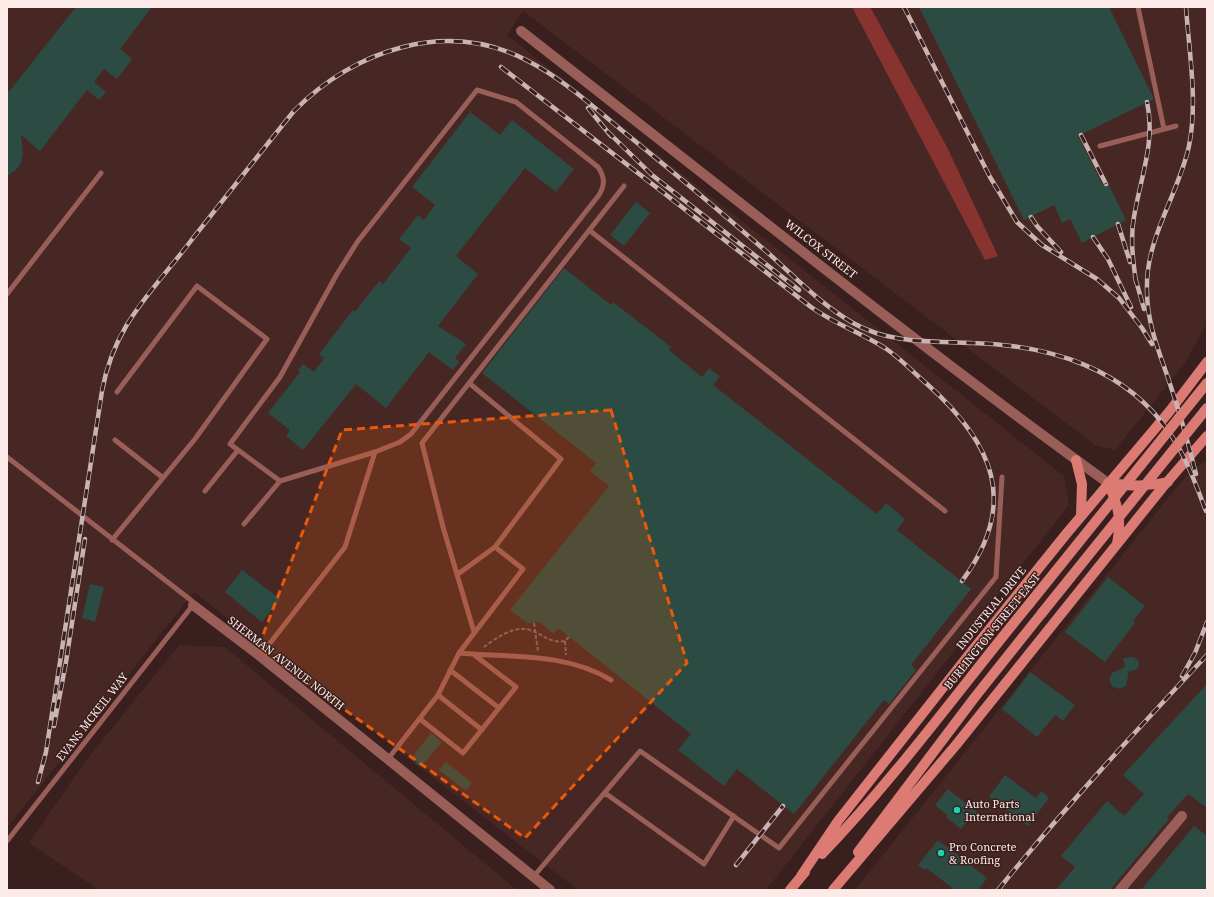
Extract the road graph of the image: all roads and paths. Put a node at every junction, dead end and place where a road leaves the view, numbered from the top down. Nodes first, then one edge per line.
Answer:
1 (1138, 7) edge
2 (521, 31) dead end
3 (1176, 126) dead end
4 (1164, 129) junction
5 (1100, 146) dead end
6 (101, 173) dead end
7 (624, 186) dead end
8 (589, 230) junction
9 (7, 294) edge
10 (1207, 362) edge
11 (469, 383) junction
12 (1207, 383) edge
13 (117, 392) dead end
14 (1207, 408) edge
15 (1207, 436) edge
16 (115, 440) dead end
17 (238, 450) junction
18 (375, 452) junction
19 (7, 457) edge
20 (1076, 460) junction
21 (162, 476) junction
22 (1002, 477) dead end
23 (280, 480) junction
24 (1108, 482) junction
25 (1168, 482) junction
26 (205, 491) dead end
27 (945, 511) dead end
28 (1081, 516) junction
29 (244, 524) dead end
30 (112, 540) junction
31 (1117, 546) junction
32 (495, 547) junction
33 (458, 574) junction
34 (193, 605) junction
35 (534, 622) dead end
36 (474, 632) junction
37 (535, 632) junction
38 (569, 637) dead end
39 (566, 640) junction
40 (459, 653) junction
41 (473, 654) junction
42 (260, 656) junction
43 (538, 658) junction
44 (566, 661) junction
45 (450, 670) junction
46 (611, 680) dead end
47 (438, 695) junction
48 (499, 708) junction
49 (420, 719) junction
50 (482, 730) junction
51 (388, 760) junction
52 (605, 793) junction
53 (734, 816) junction
54 (1182, 816) dead end
55 (7, 841) edge
56 (534, 876) junction
57 (801, 876) junction
58 (550, 890) edge
59 (790, 890) edge
60 (829, 890) edge
61 (833, 890) edge
62 (1120, 890) edge

1 - 4 lane
2 - 20 street, WILCOX STREET
3 - 4 lane
4 - 5 lane
6 - 9 lane
7 - 8 lane
8 - 11 lane
8 - 27 lane
10 - 24 street, INDUSTRIAL DRIVE
11 - 32 lane
11 - 33 lane
12 - 57 street, BURLINGTON STREET EAST, bridge
13 - 21 lane
14 - 60 street, bridge
15 - 25 street
16 - 21 lane
17 - 18 lane
17 - 23 lane
17 - 26 lane
18 - 23 lane
18 - 42 lane
19 - 30 lane, SHERMAN AVENUE NORTH
20 - 24 street, WILCOX STREET
20 - 28 street
21 - 30 lane
22 - 53 lane
23 - 29 lane
24 - 25 street
24 - 28 street, INDUSTRIAL DRIVE
24 - 31 street
25 - 31 street
28 - 57 street, INDUSTRIAL DRIVE
30 - 34 lane, SHERMAN AVENUE NORTH
31 - 61 street
32 - 33 lane
32 - 36 lane
33 - 36 lane
34 - 42 street, SHERMAN AVENUE NORTH
34 - 55 lane, EVANS MCKEIL WAY
35 - 37 path
36 - 40 lane
37 - 39 path
37 - 41 path
37 - 43 path
38 - 39 path
39 - 44 path
40 - 41 lane
40 - 45 lane
41 - 43 lane
41 - 48 lane
42 - 51 street, SHERMAN AVENUE NORTH
43 - 44 lane
44 - 46 lane
45 - 47 lane
45 - 48 lane
47 - 49 lane
47 - 50 lane
48 - 50 lane
49 - 50 lane
49 - 51 lane
51 - 56 street, SHERMAN AVENUE NORTH
52 - 53 lane
52 - 53 lane
52 - 56 lane
54 - 62 street
56 - 58 street, SHERMAN AVENUE NORTH
57 - 59 street, BURLINGTON STREET EAST

